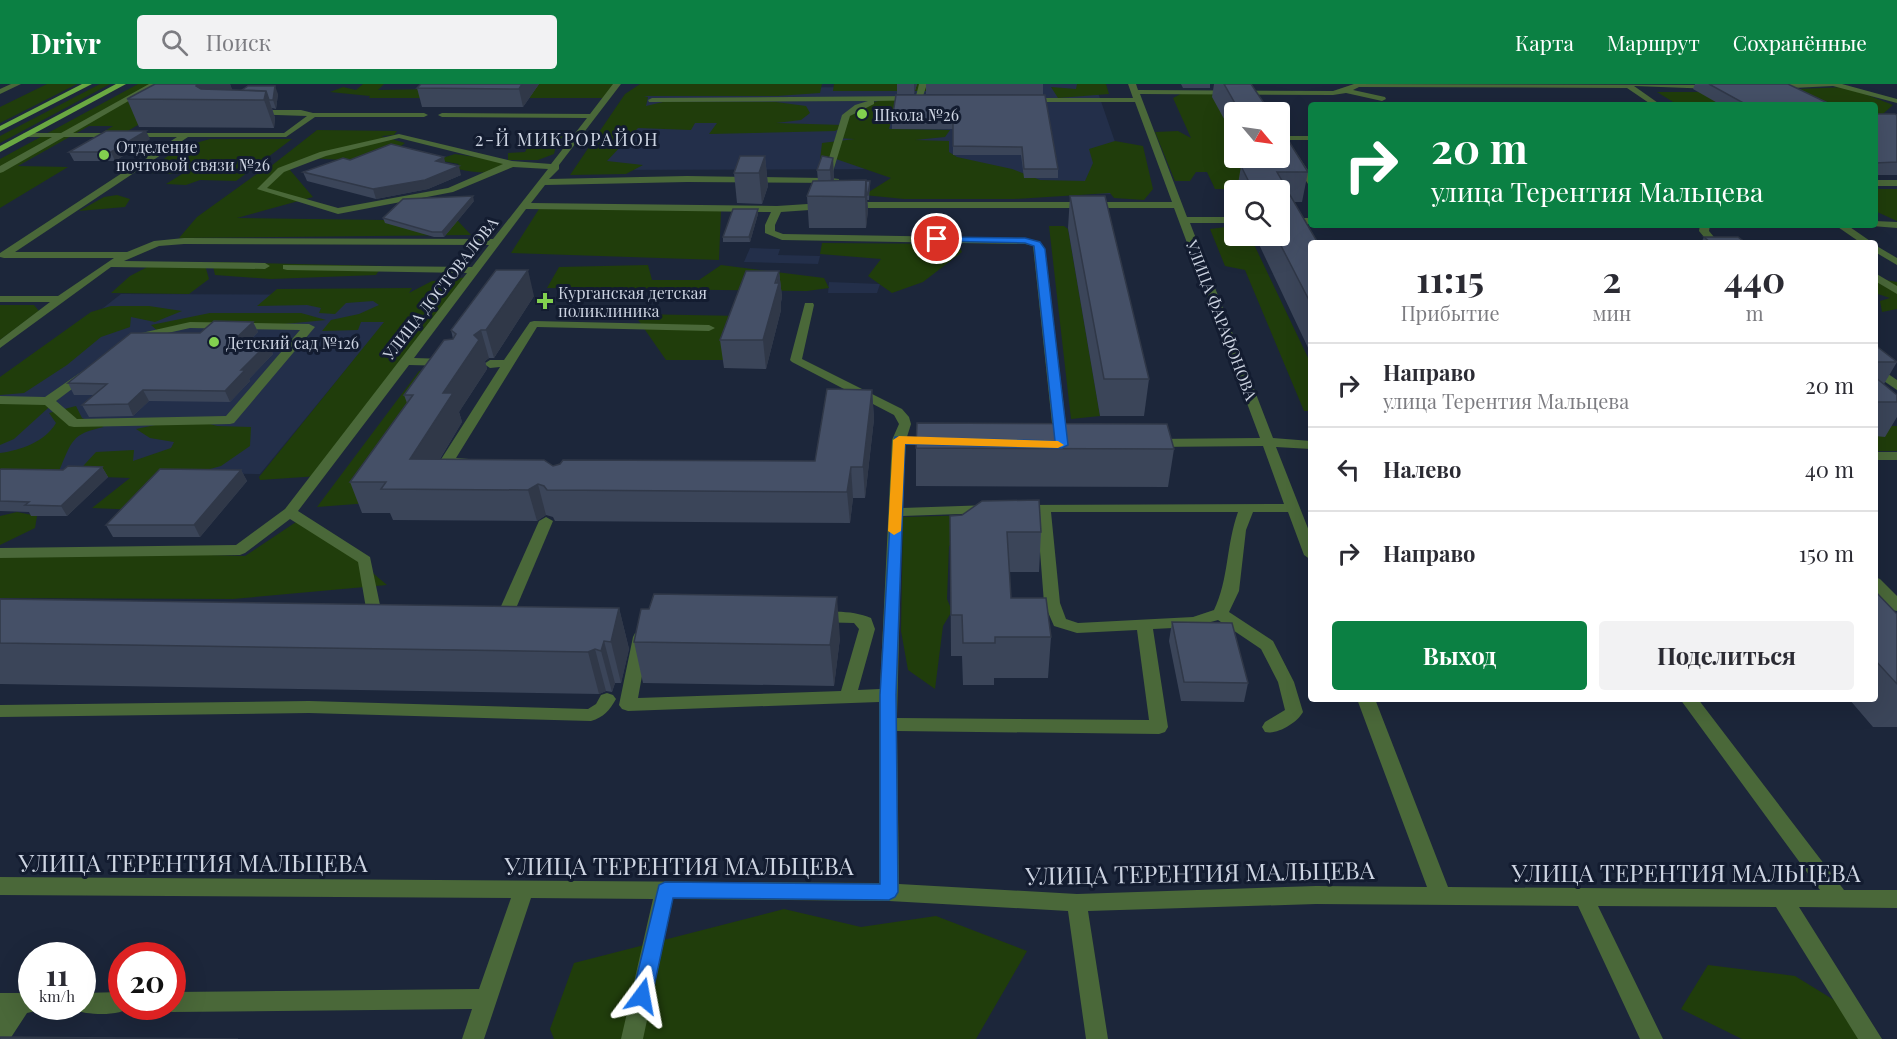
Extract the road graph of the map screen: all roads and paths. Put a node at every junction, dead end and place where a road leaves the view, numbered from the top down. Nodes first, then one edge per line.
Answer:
1 (18, 84) edge
2 (88, 84) edge
3 (122, 84) edge
4 (154, 84) edge
5 (617, 84) edge
6 (923, 84) edge
7 (1227, 84) edge
8 (1258, 84) edge
9 (1834, 84) edge
10 (1631, 85) edge
11 (1719, 87) edge
12 (1762, 87) edge
13 (0, 92) edge
14 (1135, 92) edge
15 (1232, 92) junction
16 (1346, 92) junction
17 (1258, 94) junction
18 (884, 98) junction
19 (919, 98) junction
20 (941, 99) edge
21 (1382, 99) dead end
22 (652, 100) dead end
23 (1012, 100) edge
24 (1897, 101) edge
25 (1653, 102) edge
26 (246, 112) edge
27 (313, 115) junction
28 (424, 115) edge
29 (442, 115) edge
30 (593, 116) junction
31 (0, 129) edge
32 (27, 135) junction
33 (64, 135) junction
34 (186, 135) junction
35 (1290, 137) edge
36 (1308, 138) edge
37 (0, 149) edge
38 (1290, 150) edge
39 (512, 164) junction
40 (556, 167) junction
41 (0, 171) edge
42 (1308, 178) edge
43 (826, 180) junction
44 (543, 182) junction
45 (1878, 183) edge
46 (1897, 183) edge
47 (840, 196) junction
48 (1178, 205) junction
49 (524, 206) junction
50 (777, 209) junction
51 (1184, 220) junction
52 (1224, 220) edge
53 (1290, 221) edge
54 (1307, 221) edge
55 (1878, 224) edge
56 (1897, 225) edge
57 (1309, 228) edge
58 (1845, 228) edge
59 (1311, 236) edge
60 (1863, 240) edge
61 (496, 242) junction
62 (1878, 250) edge
63 (127, 255) junction
64 (1897, 262) edge
65 (109, 264) junction
66 (266, 266) dead end
67 (287, 267) dead end
68 (475, 270) junction
69 (1897, 272) edge
70 (1878, 274) edge
71 (1878, 276) edge
72 (1897, 291) edge
73 (0, 299) edge
74 (61, 299) junction
75 (809, 304) dead end
76 (710, 328) dead end
77 (124, 344) edge
78 (0, 345) edge
79 (405, 361) junction
80 (456, 363) edge
81 (508, 363) junction
82 (490, 364) dead end
83 (96, 365) edge
84 (1878, 371) edge
85 (1897, 386) edge
86 (0, 400) edge
87 (48, 401) junction
88 (1268, 442) junction
89 (1142, 444) edge
90 (1062, 445) edge
91 (1308, 445) edge
92 (1878, 456) edge
93 (1897, 456) edge
94 (482, 462) edge
95 (1044, 508) junction
96 (1247, 508) junction
97 (1293, 508) junction
98 (290, 512) junction
99 (896, 512) junction
100 (546, 521) edge
101 (1308, 547) edge
102 (0, 553) edge
103 (1878, 585) edge
104 (1897, 606) edge
105 (406, 611) edge
106 (506, 613) edge
107 (1220, 614) junction
108 (809, 618) edge
109 (649, 620) edge
110 (1144, 625) junction
111 (888, 695) junction
112 (847, 698) junction
113 (607, 699) dead end
114 (1367, 702) edge
115 (1691, 702) edge
116 (0, 711) edge
117 (889, 724) junction
118 (1271, 727) dead end
119 (0, 886) edge
120 (524, 889) junction
121 (665, 890) junction
122 (889, 892) junction
123 (1441, 896) junction
124 (1584, 897) junction
125 (1782, 898) junction
126 (1838, 898) junction
127 (1897, 899) edge
128 (1077, 903) junction
129 (487, 999) junction
130 (186, 1002) edge
131 (17, 1003) edge
132 (0, 1034) edge
133 (473, 1039) edge
134 (632, 1039) edge
135 (1097, 1039) edge
136 (1652, 1039) edge
137 (1871, 1039) edge

1 - 13 street
2 - 31 main road
3 - 32 main road
4 - 33 street
5 - 30 street, УЛИЦА ДОСТОВАЛОВА
6 - 19 street
7 - 15 street
8 - 17 street
9 - 12 street
9 - 24 street
10 - 11 street
10 - 16 street
10 - 25 street
14 - 15 street
14 - 23 street
14 - 48 street, УЛИЦА ФАРАФОНОВА
15 - 17 street
16 - 17 street
16 - 21 street
18 - 19 street
18 - 22 street
18 - 43 street
19 - 20 street
26 - 27 street
27 - 28 street
27 - 34 street
29 - 30 street
30 - 40 street, УЛИЦА ДОСТОВАЛОВА
32 - 33 street
32 - 37 main road
33 - 34 street
33 - 41 street
34 - 63 street
35 - 36 street
38 - 42 street
39 - 39 street
39 - 40 street
40 - 44 street, УЛИЦА ДОСТОВАЛОВА
43 - 44 street
43 - 47 street
44 - 49 street, УЛИЦА ДОСТОВАЛОВА
45 - 46 street
47 - 48 street
47 - 50 street
48 - 51 street, УЛИЦА ФАРАФОНОВА
49 - 50 street
49 - 61 street, УЛИЦА ДОСТОВАЛОВА
50 - 90 street
51 - 52 street
51 - 88 street, УЛИЦА ФАРАФОНОВА
53 - 54 street
55 - 56 street
57 - 59 street
58 - 60 street
61 - 63 street
61 - 68 street, УЛИЦА ДОСТОВАЛОВА
62 - 64 street
63 - 65 street
65 - 66 street
65 - 74 street
67 - 68 street
68 - 79 street, УЛИЦА ДОСТОВАЛОВА
69 - 70 street
71 - 72 street
73 - 74 street
74 - 78 street
75 - 99 street
76 - 81 street
77 - 87 street
79 - 80 street
79 - 98 street, УЛИЦА ДОСТОВАЛОВА
81 - 82 street
81 - 94 street
83 - 87 street
84 - 85 street
86 - 87 street
88 - 89 street
88 - 91 street
88 - 97 street, УЛИЦА ФАРАФОНОВА
92 - 93 street
95 - 96 street
95 - 99 street
95 - 110 street
96 - 97 street
96 - 107 street
97 - 101 street, УЛИЦА ФАРАФОНОВА
98 - 102 street, УЛИЦА ДОСТОВАЛОВА
98 - 105 street
99 - 111 street
100 - 106 street
103 - 104 street
107 - 110 street
107 - 118 street
108 - 112 street
109 - 112 street
110 - 117 street
111 - 112 street
111 - 117 street
113 - 116 street
114 - 123 street
115 - 126 street
117 - 122 street
119 - 120 street, УЛИЦА ТЕРЕНТИЯ МАЛЬЦЕВА
120 - 121 street, УЛИЦА ТЕРЕНТИЯ МАЛЬЦЕВА
120 - 129 street
121 - 122 street, УЛИЦА ТЕРЕНТИЯ МАЛЬЦЕВА
121 - 134 street
122 - 128 street, УЛИЦА ТЕРЕНТИЯ МАЛЬЦЕВА
123 - 124 street, УЛИЦА ТЕРЕНТИЯ МАЛЬЦЕВА
123 - 128 street, УЛИЦА ТЕРЕНТИЯ МАЛЬЦЕВА
124 - 125 street, УЛИЦА ТЕРЕНТИЯ МАЛЬЦЕВА
124 - 136 street
125 - 126 street, УЛИЦА ТЕРЕНТИЯ МАЛЬЦЕВА
125 - 137 street
126 - 127 street, УЛИЦА ТЕРЕНТИЯ МАЛЬЦЕВА
128 - 135 street
129 - 130 street
129 - 133 street
131 - 132 street

